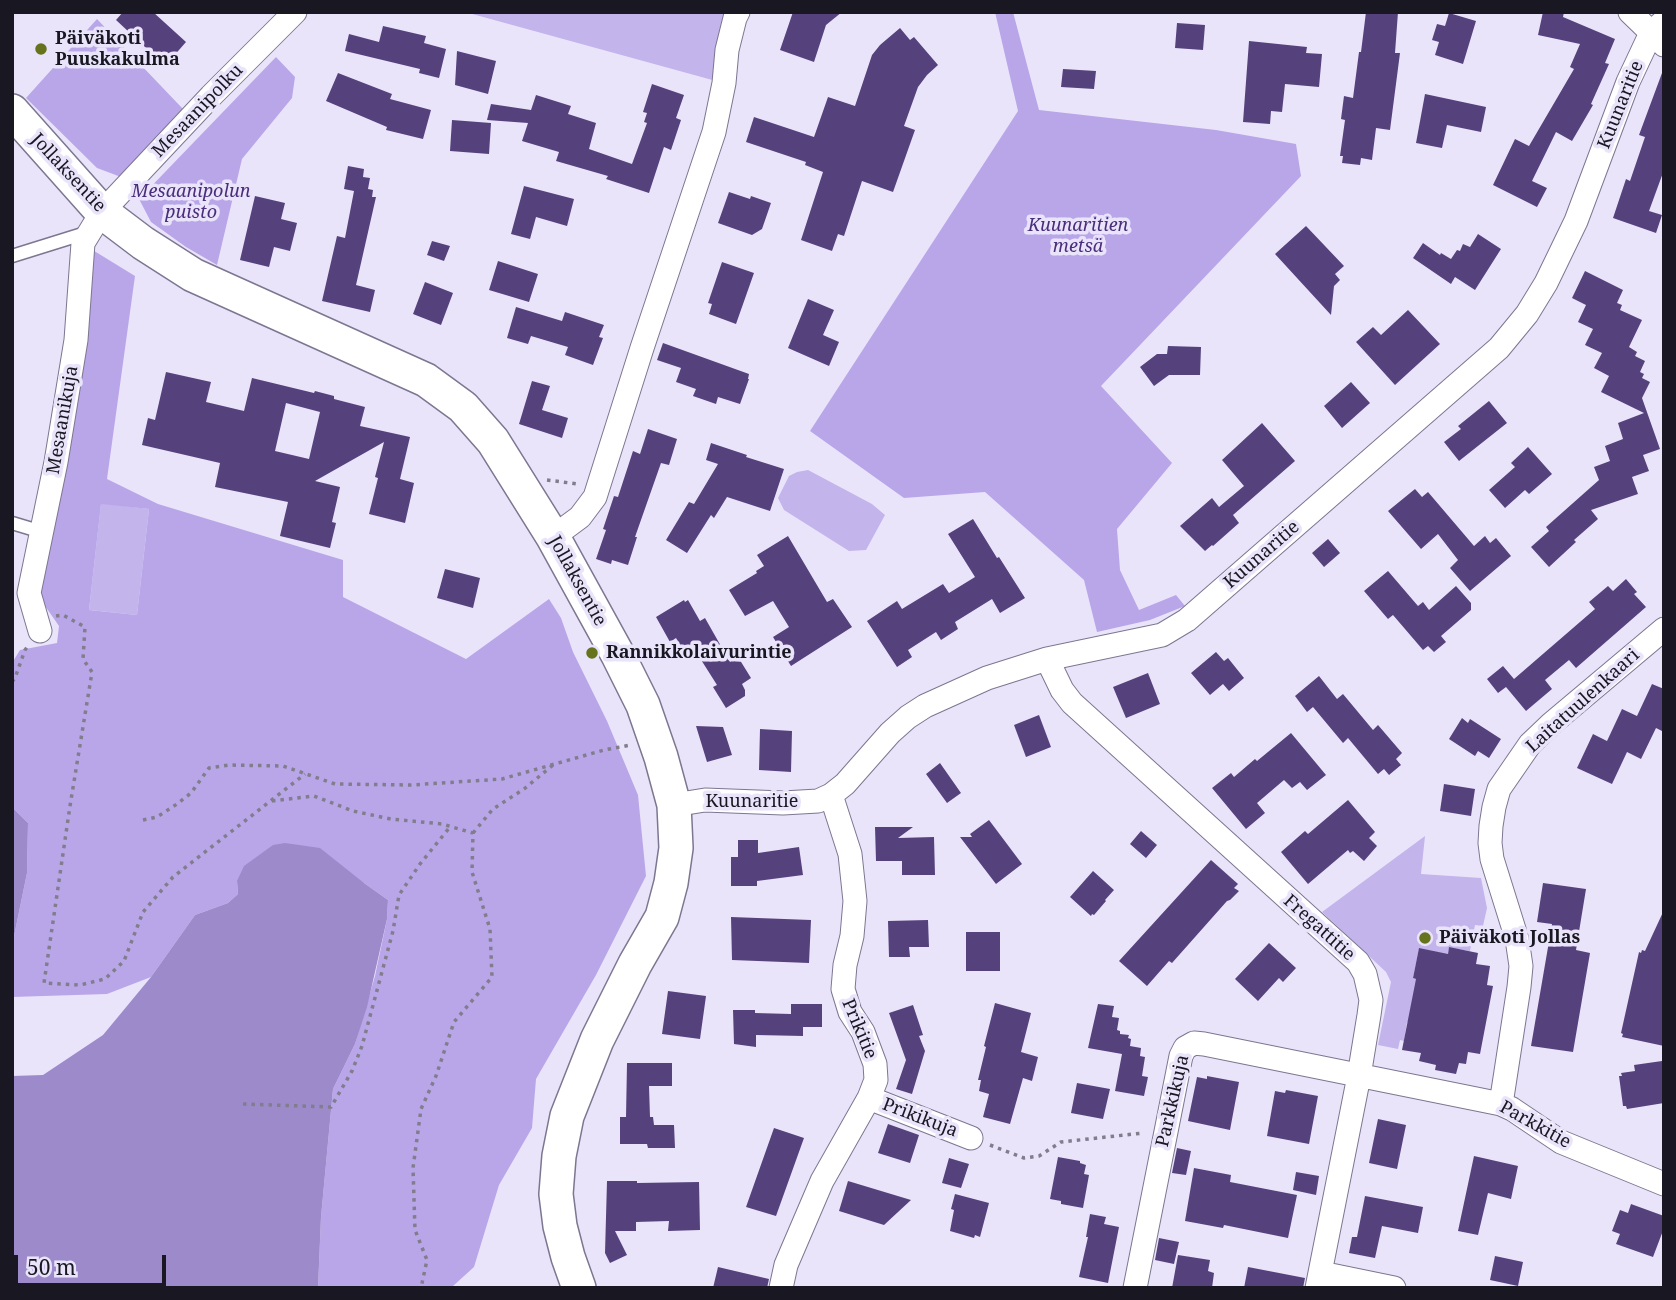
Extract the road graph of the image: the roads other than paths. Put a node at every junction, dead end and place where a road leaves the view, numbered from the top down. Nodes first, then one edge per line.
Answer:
1 (295, 12) edge
2 (738, 12) edge
3 (1629, 12) edge
4 (1659, 33) edge
5 (14, 118) edge
6 (96, 222) junction
7 (12, 256) edge
8 (12, 523) edge
9 (42, 532) junction
10 (553, 537) junction
11 (1664, 629) edge
12 (40, 631) road end
13 (1047, 659) junction
14 (831, 796) junction
15 (674, 805) junction
16 (1359, 1076) junction
17 (869, 1098) junction
18 (1501, 1104) junction
19 (971, 1138) road end
20 (1664, 1184) edge
21 (1319, 1281) edge
22 (579, 1288) edge
23 (781, 1288) edge
24 (1135, 1288) edge
25 (1394, 1288) edge

1 - 6 street, Mesaanipolku
2 - 10 street
3 - 4 street
4 - 13 street, Kuunaritie
5 - 6 main road, Jollaksentie
6 - 7 lane
6 - 9 street, Mesaanikuja
6 - 10 main road, Jollaksentie
8 - 9 lane
9 - 12 street, Mesaanikuja
10 - 15 main road, Jollaksentie
11 - 18 street, Laitatuulenkaari
13 - 14 street, Kuunaritie
13 - 16 street, Fregattitie
14 - 15 street, Kuunaritie
14 - 17 street, Prikitie
15 - 22 main road, Jollaksentie
16 - 18 street, Parkkitie
16 - 21 street, Fregattitie
16 - 24 street, Parkkikuja
17 - 19 street, Prikikuja
17 - 23 street, Prikitie
18 - 20 street, Parkkitie
21 - 25 street

